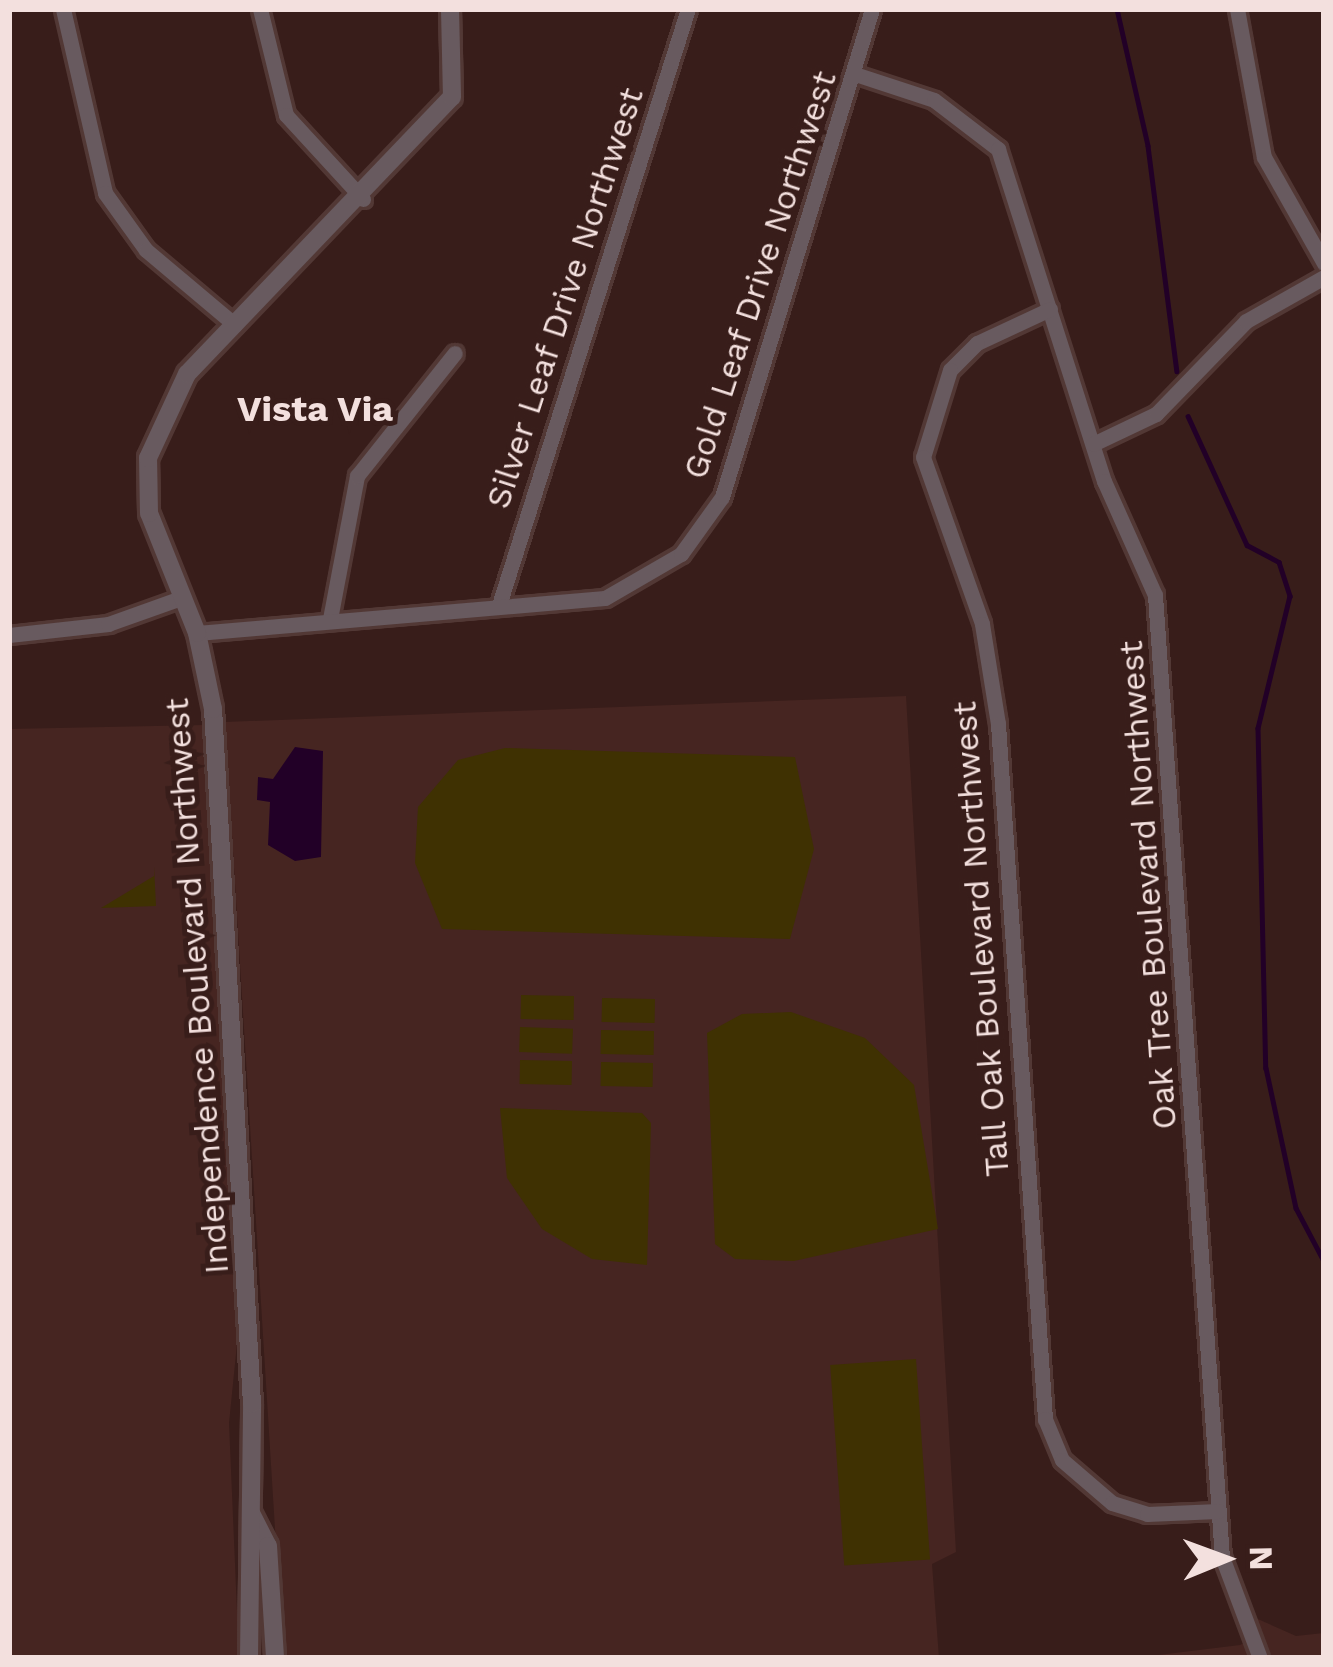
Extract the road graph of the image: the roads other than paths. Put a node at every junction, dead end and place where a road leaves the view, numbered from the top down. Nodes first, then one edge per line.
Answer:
1 (62, 9) edge
2 (260, 9) edge
3 (450, 9) edge
4 (688, 9) edge
5 (872, 9) edge
6 (1237, 9) edge
7 (855, 74) junction
8 (363, 199) junction
9 (1324, 263) edge
10 (1324, 277) edge
11 (1050, 309) junction
12 (236, 325) junction
13 (455, 352) dead end
14 (1093, 444) junction
15 (181, 598) junction
16 (499, 605) junction
17 (330, 619) junction
18 (197, 633) junction
19 (9, 635) edge
20 (1218, 1511) junction
21 (251, 1513) junction
22 (249, 1658) edge
23 (275, 1658) edge
24 (1260, 1658) edge

1 - 12 street
2 - 8 street
3 - 8 street, Independence Boulevard Northwest
4 - 16 street, Silver Leaf Drive Northwest
5 - 7 street, Gold Leaf Drive Northwest
6 - 9 street
7 - 11 street, Oak Tree Boulevard Northwest
7 - 16 street, Gold Leaf Drive Northwest
8 - 12 street, Independence Boulevard Northwest
10 - 14 street
11 - 14 street, Oak Tree Boulevard Northwest
11 - 20 street, Tall Oak Boulevard Northwest
12 - 15 street, Independence Boulevard Northwest
13 - 17 street
14 - 20 street, Oak Tree Boulevard Northwest
15 - 18 street, Independence Boulevard Northwest
15 - 19 street
16 - 17 street, Gold Leaf Drive Northwest
17 - 18 street, Gold Leaf Drive Northwest
18 - 21 street, Independence Boulevard Northwest
20 - 24 street, Oak Tree Boulevard Northwest
21 - 22 street, Independence Boulevard Northwest
21 - 23 street, Independence Boulevard Northwest

